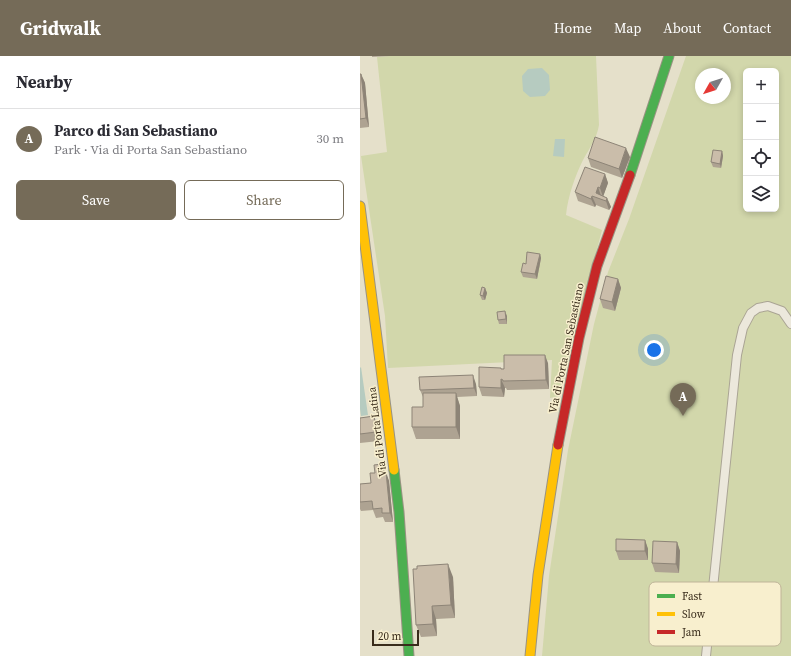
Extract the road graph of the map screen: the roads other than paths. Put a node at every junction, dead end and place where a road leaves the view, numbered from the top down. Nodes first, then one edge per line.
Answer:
1 (669, 56) edge
2 (360, 206) edge
3 (791, 324) edge
4 (714, 582) edge
5 (707, 646) edge
6 (409, 656) edge
7 (530, 656) edge
8 (706, 656) edge

1 - 7 street, Via di Porta San Sebastiano
2 - 6 street, Via di Porta Latina
3 - 4 lane
5 - 8 lane

